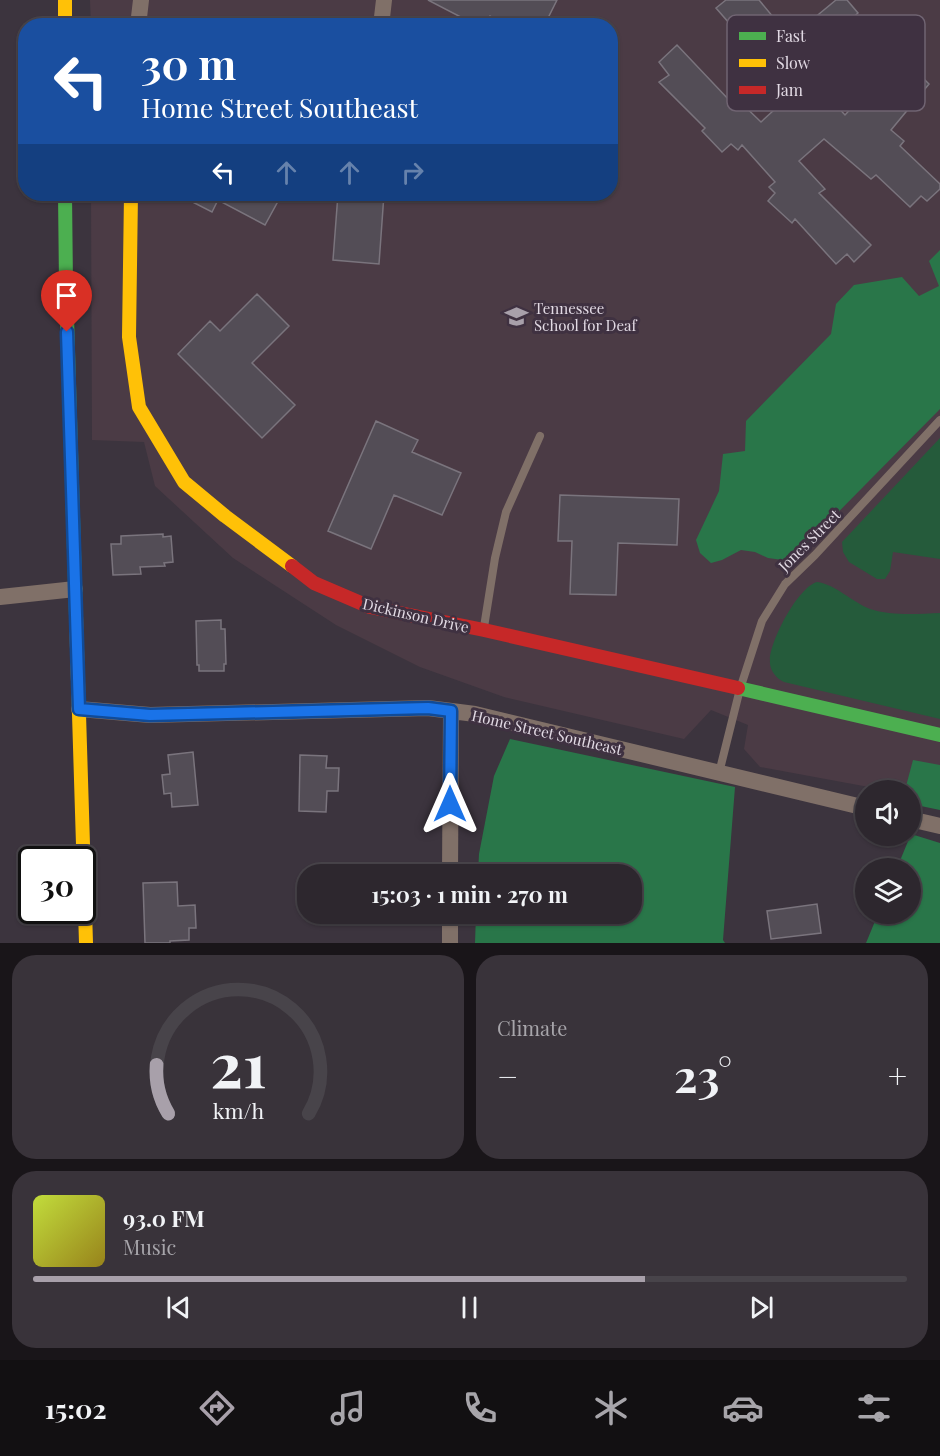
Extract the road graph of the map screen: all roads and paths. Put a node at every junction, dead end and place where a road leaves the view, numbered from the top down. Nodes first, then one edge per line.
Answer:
1 (65, 0) edge
2 (141, 0) edge
3 (384, 0) edge
4 (65, 18) edge
5 (139, 18) edge
6 (382, 18) edge
7 (65, 201) edge
8 (131, 201) edge
9 (940, 420) edge
10 (540, 436) dead end
11 (75, 589) junction
12 (0, 597) edge
13 (484, 630) junction
14 (740, 689) junction
15 (79, 709) junction
16 (451, 711) junction
17 (940, 735) edge
18 (719, 774) junction
19 (855, 805) edge
20 (921, 822) edge
21 (940, 826) edge
22 (450, 864) edge
23 (450, 924) edge
24 (86, 943) edge
25 (450, 943) edge

1 - 4 street
2 - 5 street
3 - 6 street
7 - 11 street
8 - 13 street, Dickinson Drive
9 - 14 lane, Jones Street
10 - 13 lane
11 - 12 street
11 - 15 street
13 - 14 street, Dickinson Drive
14 - 17 street, Dickinson Drive
14 - 18 lane, Jones Street
15 - 16 street, Home Street Southeast
15 - 24 street
16 - 18 street, Home Street Southeast
16 - 22 street
18 - 19 street, Home Street Southeast
20 - 21 street
23 - 25 street

